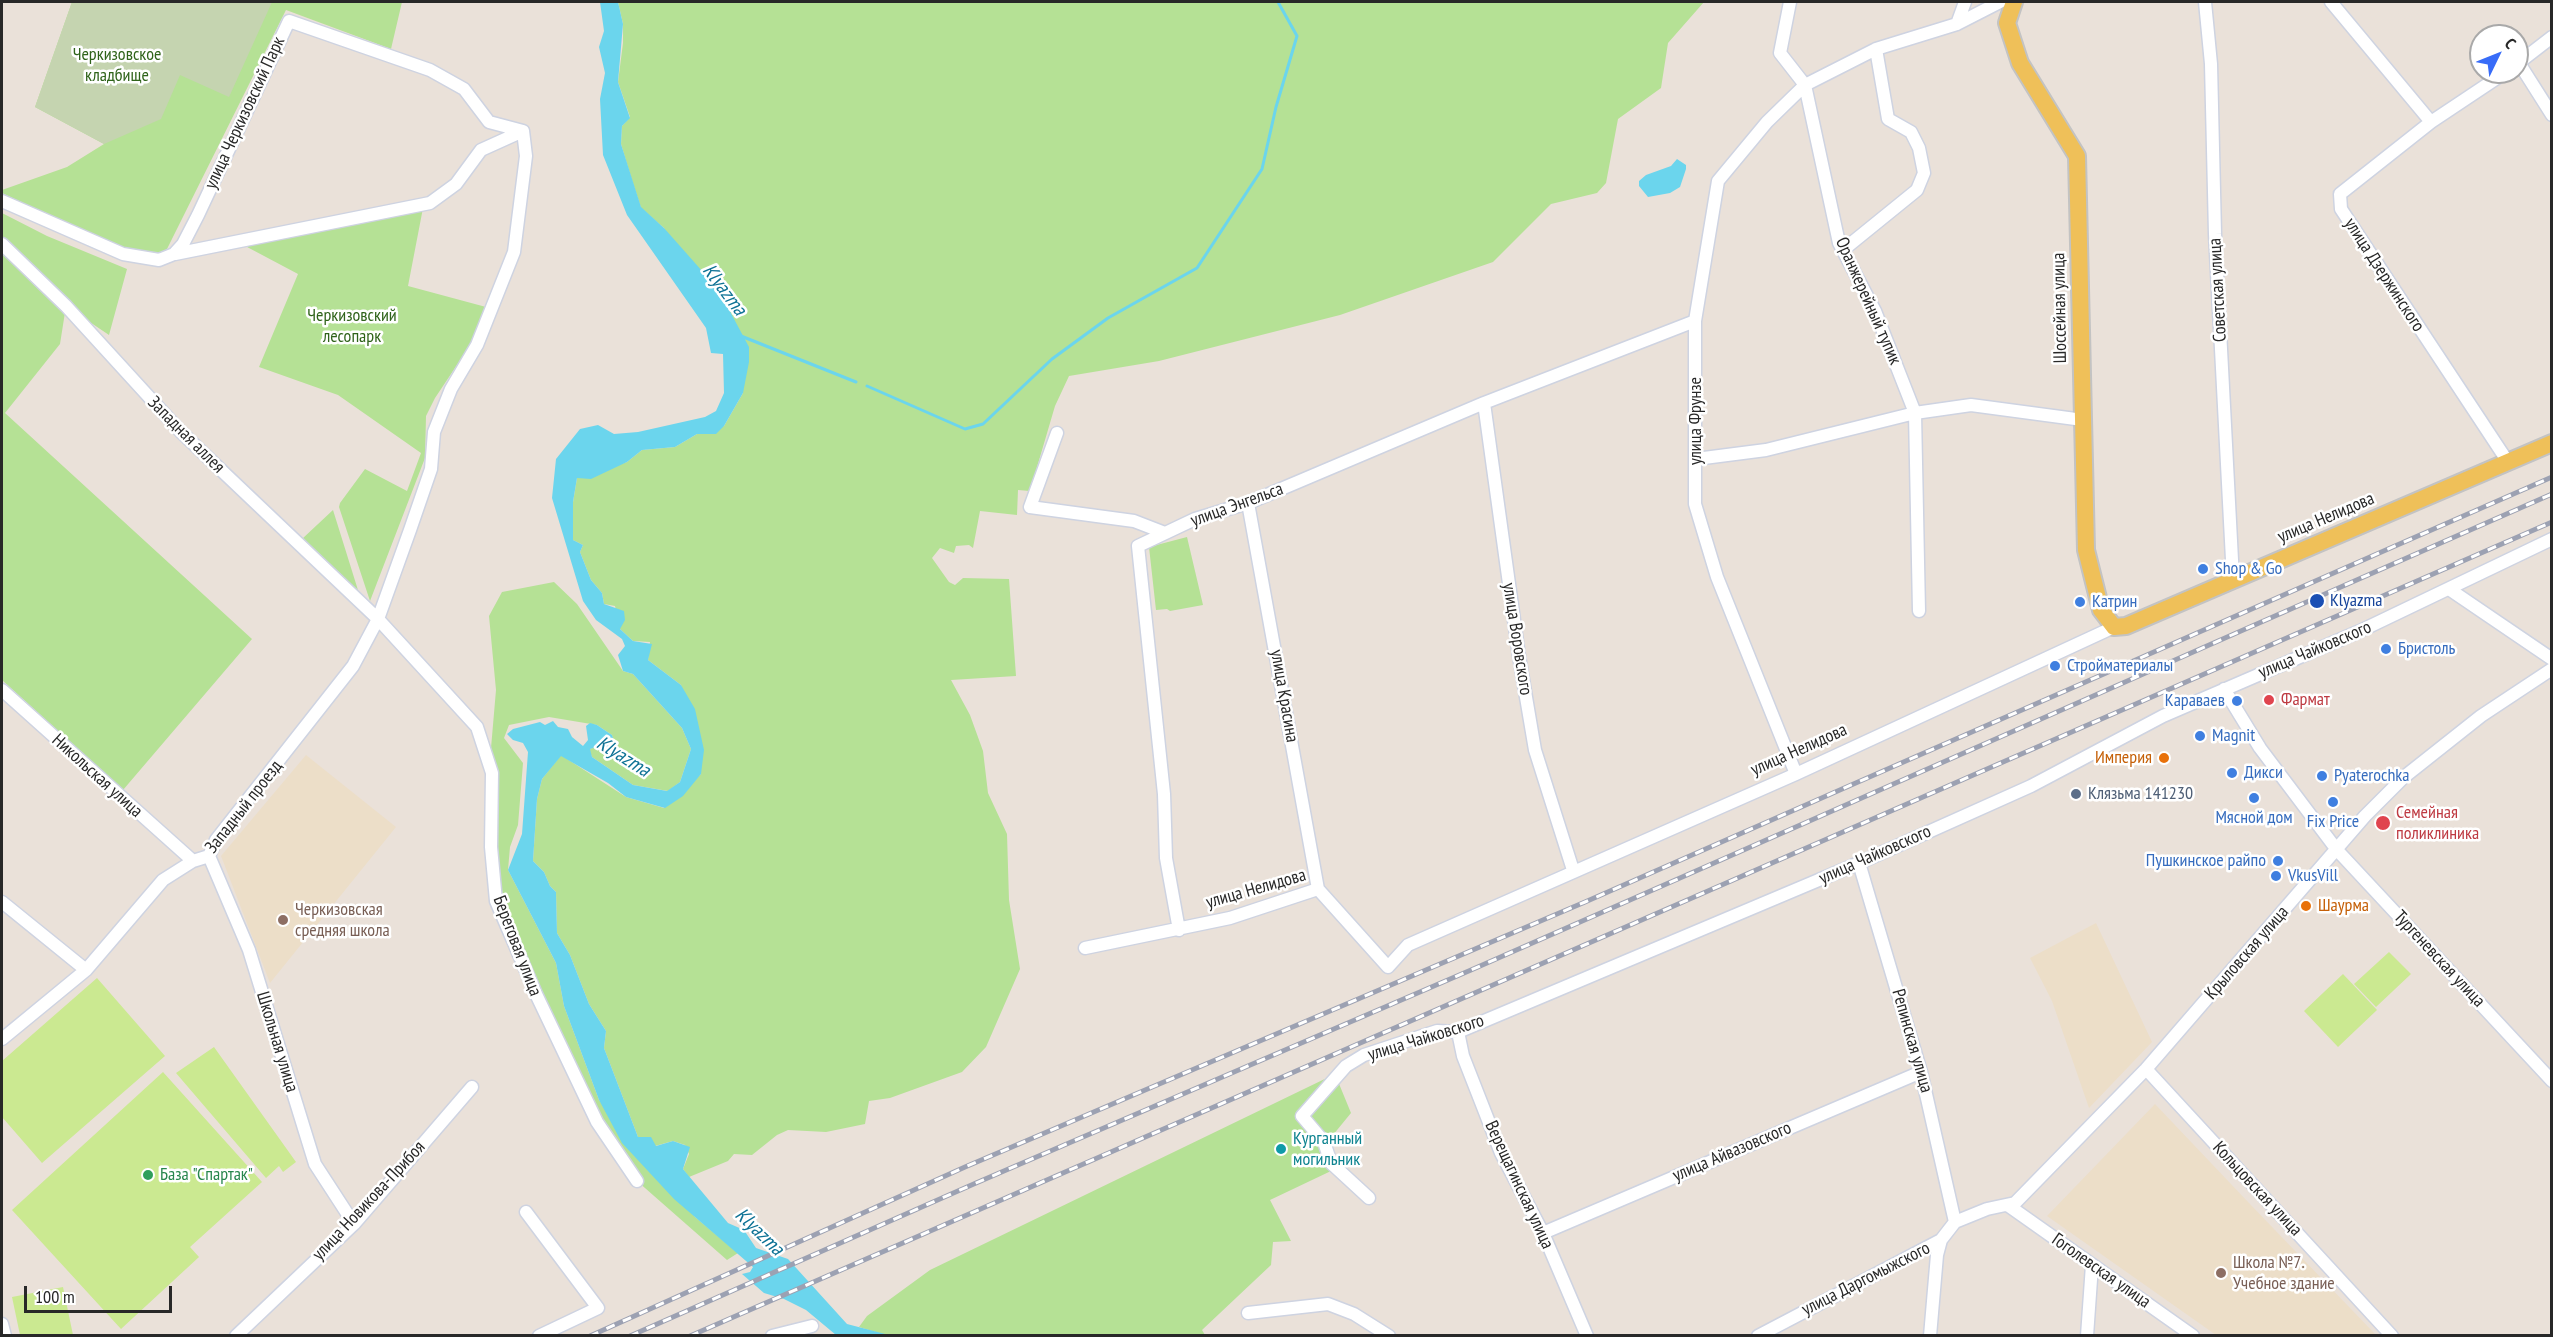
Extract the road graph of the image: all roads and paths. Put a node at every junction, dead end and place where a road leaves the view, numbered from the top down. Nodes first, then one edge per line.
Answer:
1 (1790, 2) edge
2 (1965, 2) edge
3 (2000, 2) edge
4 (2014, 2) edge
5 (2205, 2) edge
6 (2331, 2) edge
7 (1957, 24) junction
8 (2552, 37) edge
9 (1876, 49) junction
10 (2529, 55) edge
11 (2529, 80) edge
12 (2488, 84) edge
13 (1805, 86) junction
14 (2552, 114) edge
15 (2431, 122) junction
16 (523, 131) junction
17 (2, 201) edge
18 (2, 244) edge
19 (1843, 250) junction
20 (174, 254) junction
21 (1695, 321) junction
22 (1484, 403) junction
23 (1915, 413) junction
24 (2083, 420) junction
25 (1056, 433) dead end
26 (2552, 443) edge
27 (1696, 459) junction
28 (2508, 462) junction
29 (1248, 503) junction
30 (1165, 533) junction
31 (2552, 539) edge
32 (2232, 579) junction
33 (2449, 589) junction
34 (1919, 611) dead end
35 (378, 619) junction
36 (2114, 627) junction
37 (2552, 659) edge
38 (2552, 669) edge
39 (2224, 689) junction
40 (2, 690) edge
41 (1796, 774) junction
42 (2337, 850) junction
43 (209, 856) junction
44 (193, 861) junction
45 (1859, 863) junction
46 (1573, 870) junction
47 (1318, 889) junction
48 (2, 902) edge
49 (1179, 930) junction
50 (1085, 948) dead end
51 (87, 970) junction
52 (1458, 1032) junction
53 (2, 1040) edge
54 (2146, 1069) junction
55 (1921, 1072) junction
56 (2552, 1082) edge
57 (472, 1087) dead end
58 (637, 1181) dead end
59 (1370, 1198) dead end
60 (2009, 1206) junction
61 (526, 1212) dead end
62 (1956, 1222) junction
63 (354, 1224) junction
64 (1543, 1233) junction
65 (1941, 1240) junction
66 (2092, 1264) junction
67 (1248, 1313) dead end
68 (2, 1324) edge
69 (812, 1326) dead end
70 (1779, 1329) edge
71 (5, 1335) edge
72 (236, 1335) edge
73 (539, 1335) edge
74 (772, 1335) edge
75 (1389, 1335) edge
76 (1587, 1335) edge
77 (1758, 1335) edge
78 (1929, 1335) edge
79 (2086, 1335) edge
80 (2193, 1335) edge
81 (2392, 1335) edge

1 - 13 street, Оранжерейный тупик
2 - 7 street
3 - 7 street, улица Фрунзе
4 - 24 main road, Шоссейная улица
5 - 32 street, Советская улица
6 - 15 street
7 - 9 street, улица Фрунзе
8 - 10 street
9 - 13 street, улица Фрунзе
9 - 19 street
11 - 14 street
12 - 15 street
13 - 19 street, Оранжерейный тупик
13 - 21 street, улица Фрунзе
15 - 28 street, улица Дзержинского
16 - 20 street
16 - 20 street, улица Черкизовский Парк
16 - 35 street
17 - 20 street
18 - 35 street, Западная аллея
19 - 23 street, Оранжерейный тупик
21 - 22 street, улица Энгельса
21 - 27 street, улица Фрунзе
22 - 29 street, улица Энгельса
22 - 46 street, улица Воровского
23 - 24 street
23 - 27 street
23 - 34 street, Оранжерейный тупик
24 - 36 main road, Шоссейная улица
25 - 30 street
26 - 28 main road, улица Нелидова
27 - 41 street, улица Фрунзе
28 - 32 main road, улица Нелидова
29 - 30 street, улица Энгельса
29 - 47 street, улица Красина
30 - 49 street, улица Энгельса
31 - 33 street, улица Чайковского
32 - 36 main road, улица Нелидова
33 - 37 street
33 - 39 street, улица Чайковского
35 - 43 street, Западный проезд
35 - 58 street, Береговая улица
36 - 41 street, улица Нелидова
38 - 42 street, Крыловская улица
39 - 42 street, Тургеневская улица
39 - 45 street, улица Чайковского
40 - 44 street, Никольская улица
41 - 46 street, улица Нелидова
42 - 54 street, Крыловская улица
42 - 56 street, Тургеневская улица
43 - 44 street, Западный проезд
43 - 63 street, Школьная улица
44 - 51 street, Западный проезд
45 - 52 street, улица Чайковского
45 - 55 street, Репинская улица
46 - 47 street, улица Нелидова
47 - 49 street, улица Нелидова
48 - 51 street
49 - 50 street, улица Нелидова
51 - 53 street, Западный проезд
52 - 59 street, улица Чайковского
52 - 64 street, Верещагинская улица
54 - 60 street, Крыловская улица
54 - 81 street, Кольцовская улица
55 - 62 street, Репинская улица
55 - 64 street, улица Айвазовского
57 - 63 street, улица Новикова-Прибоя
60 - 62 street
60 - 66 street, Гоголевская улица
61 - 73 street
62 - 65 street
63 - 72 street, улица Новикова-Прибоя
64 - 76 street, Верещагинская улица
65 - 70 street, улица Даргомыжского
65 - 78 street
66 - 79 street
66 - 80 street, Гоголевская улица
67 - 75 street
68 - 71 street
69 - 74 street
70 - 77 street, улица Даргомыжского

